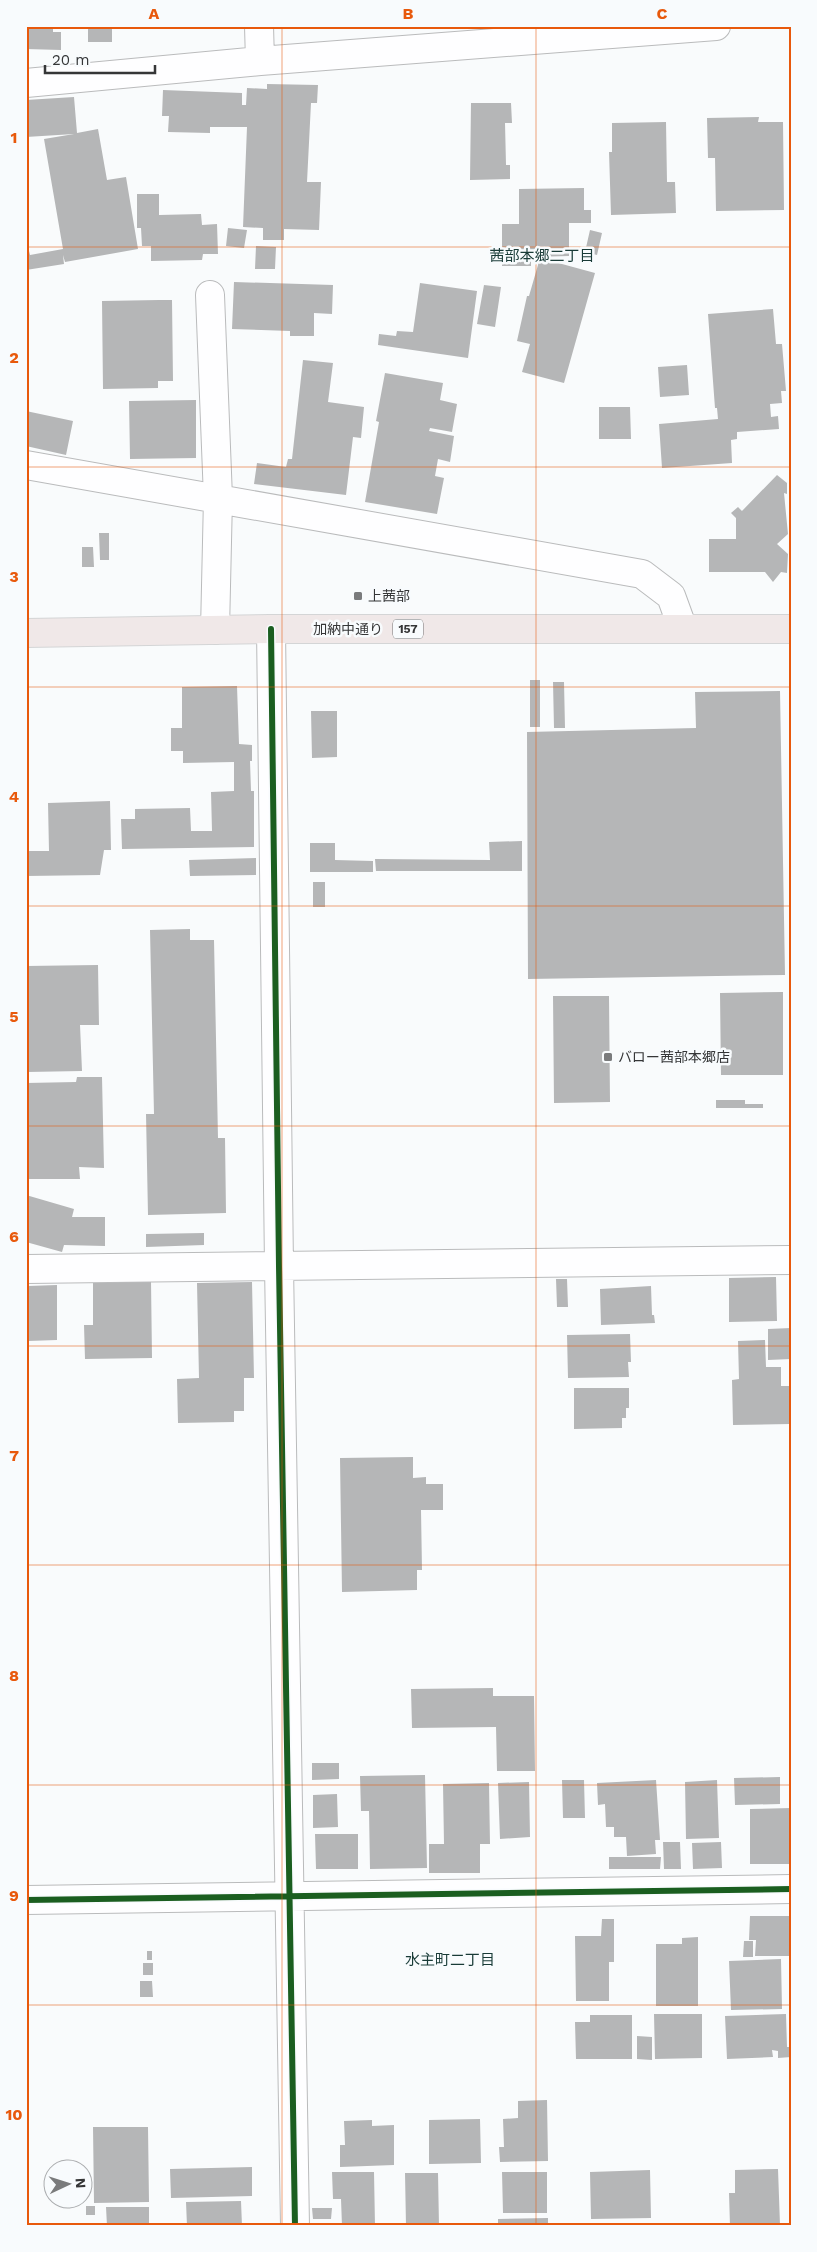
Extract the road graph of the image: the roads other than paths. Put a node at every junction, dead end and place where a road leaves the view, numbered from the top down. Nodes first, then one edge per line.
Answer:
1 (259, 26) edge
2 (716, 26) edge
3 (260, 61) junction
4 (26, 83) edge
5 (210, 295) dead end
6 (26, 465) edge
7 (218, 498) junction
8 (272, 629) junction
9 (791, 629) edge
10 (215, 630) junction
11 (684, 630) junction
12 (26, 634) edge
13 (791, 1260) edge
14 (279, 1266) junction
15 (26, 1269) edge
16 (791, 1889) edge
17 (289, 1896) junction
18 (26, 1900) edge
19 (295, 2226) edge

1 - 3 street
2 - 3 street
3 - 4 street
5 - 7 street
6 - 7 street
7 - 10 street
7 - 11 street
8 - 10 highway, 加納中通り / 157
8 - 11 highway, 加納中通り / 157
8 - 14 street
9 - 11 highway, 加納中通り / 157
10 - 12 highway, 加納中通り / 157
13 - 14 street
14 - 15 street
14 - 17 street
16 - 17 street
17 - 18 street
17 - 19 street

